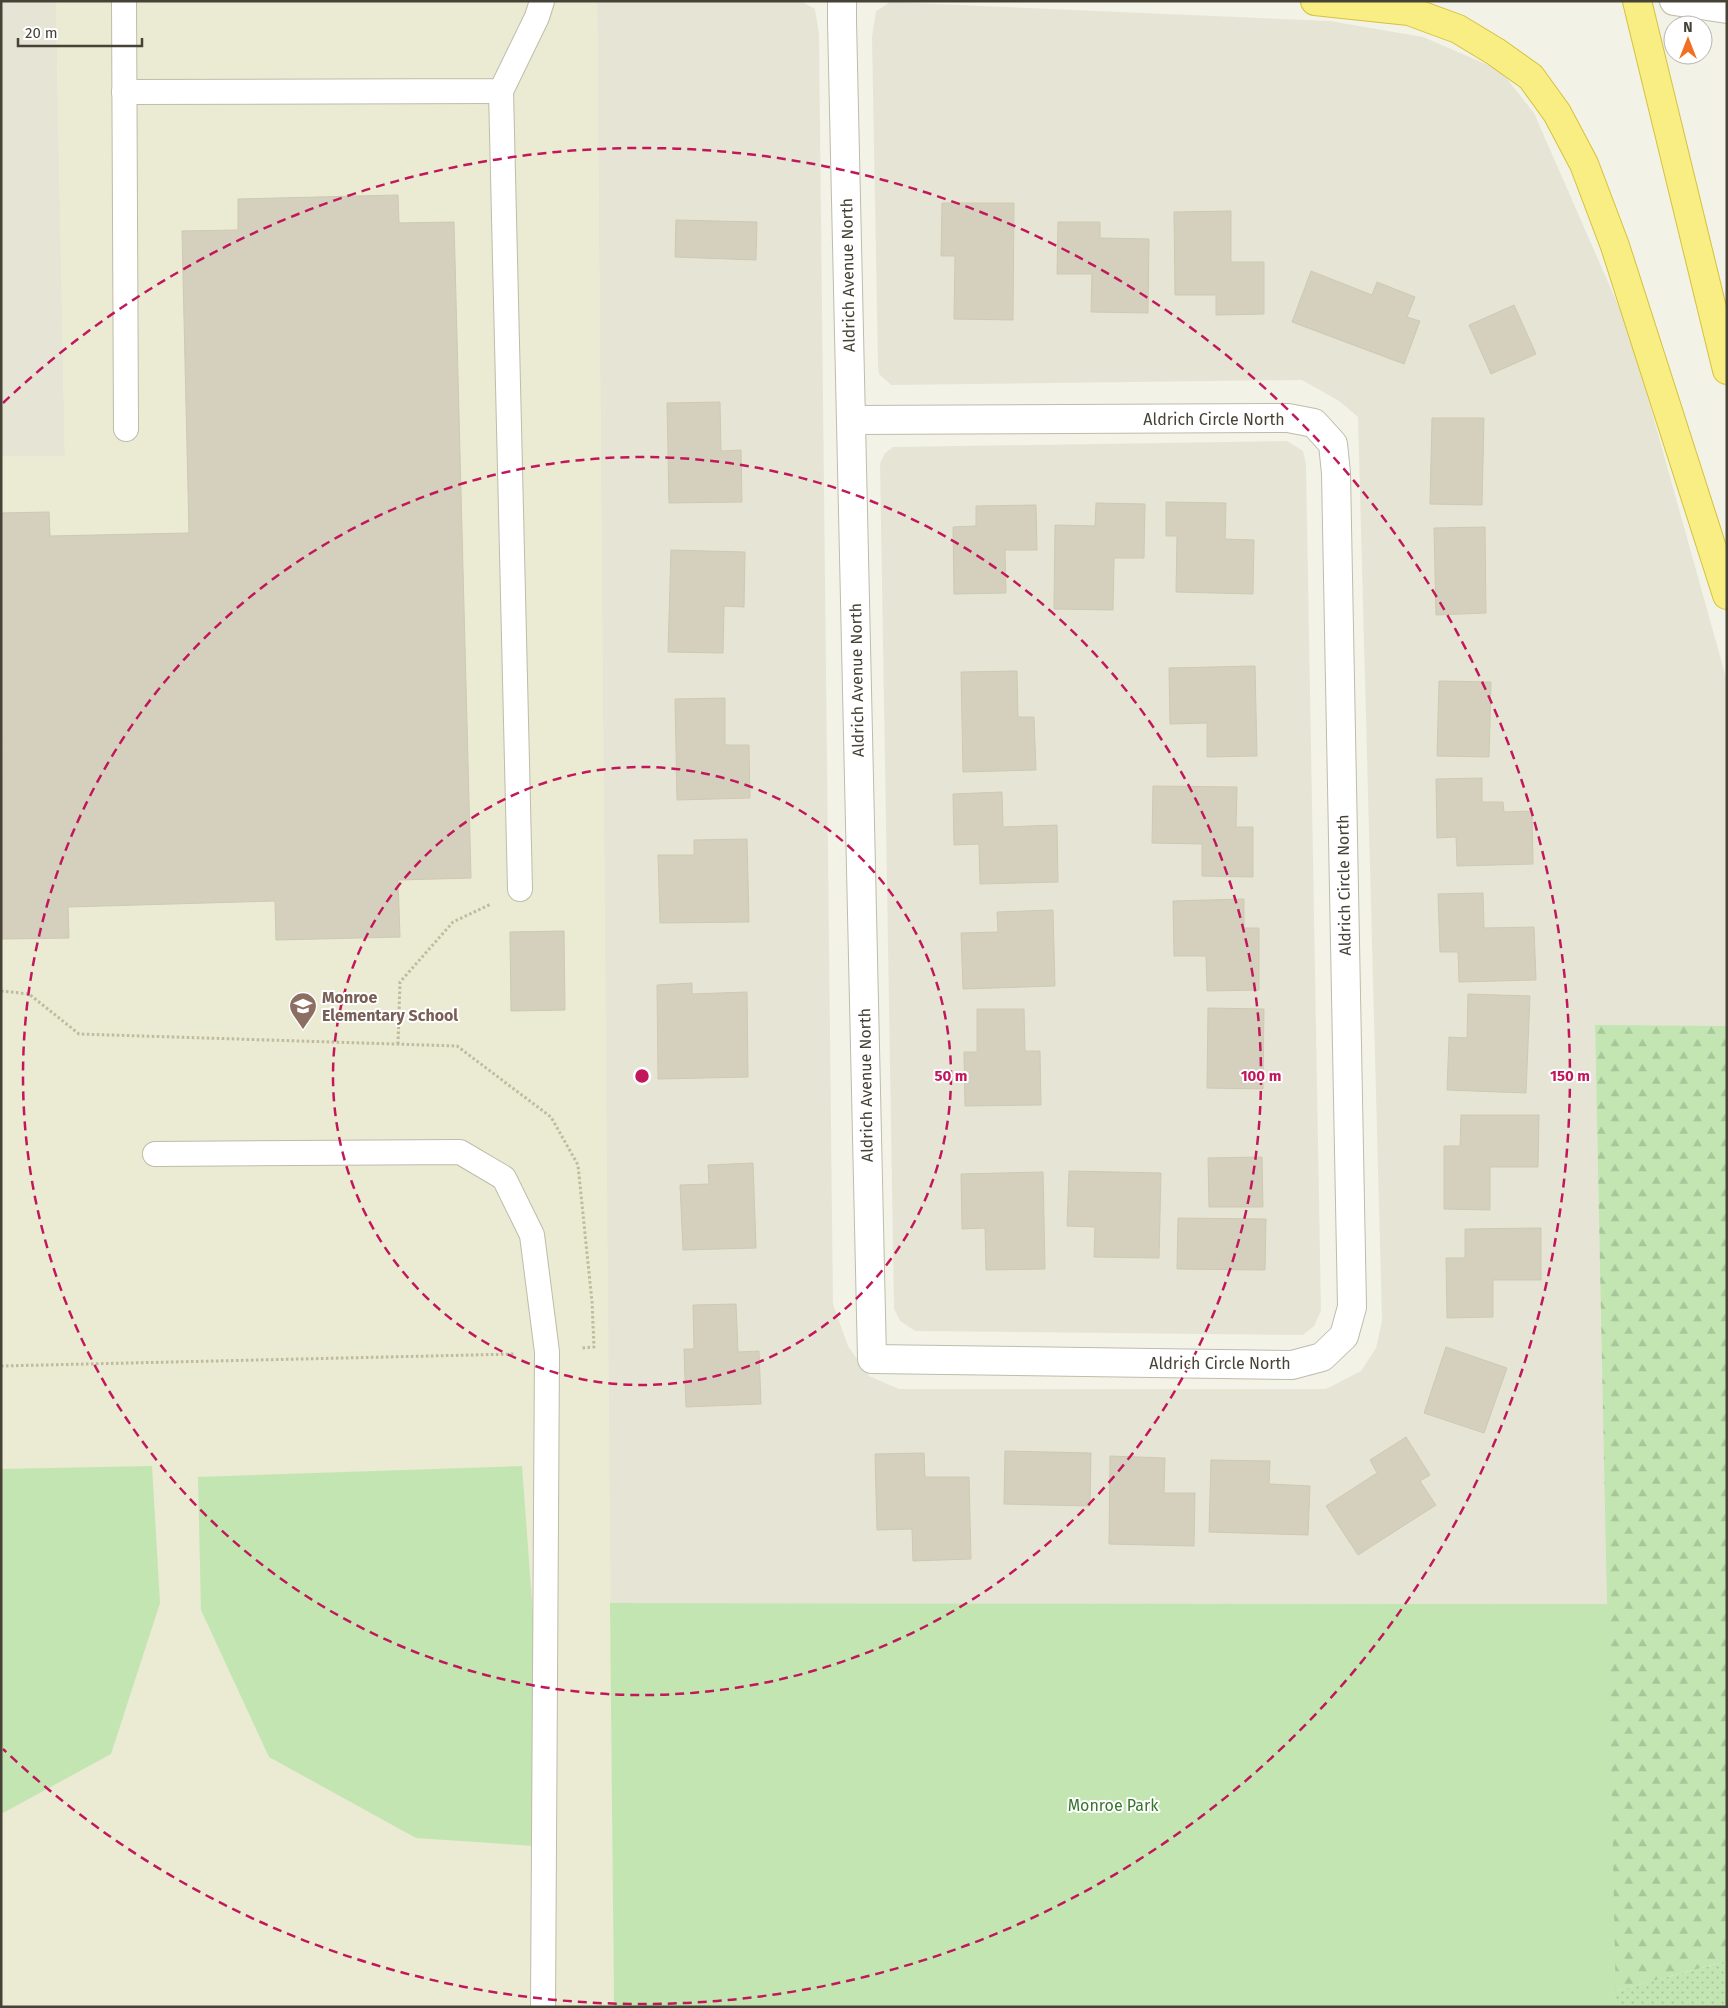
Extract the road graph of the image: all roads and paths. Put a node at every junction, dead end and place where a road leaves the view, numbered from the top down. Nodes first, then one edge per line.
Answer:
1 (124, 1) edge
2 (542, 1) edge
3 (842, 1) edge
4 (1315, 1) edge
5 (1637, 1) edge
6 (1674, 1) edge
7 (1727, 9) edge
8 (501, 91) junction
9 (124, 92) junction
10 (1727, 370) edge
11 (852, 420) junction
12 (126, 429) dead end
13 (1727, 595) edge
14 (520, 889) joint
15 (398, 1044) dead end
16 (155, 1154) dead end
17 (499, 1355) dead end
18 (872, 1359) joint
19 (1, 1366) edge
20 (543, 2007) edge

1 - 9 lane
2 - 8 lane
3 - 11 street, Aldrich Avenue North
4 - 13 highway
5 - 10 highway
6 - 7 street
8 - 9 lane
8 - 14 lane
9 - 12 lane
11 - 18 street, Aldrich Avenue North
11 - 18 street, Aldrich Circle North
14 - 15 path
16 - 20 lane
17 - 19 path

